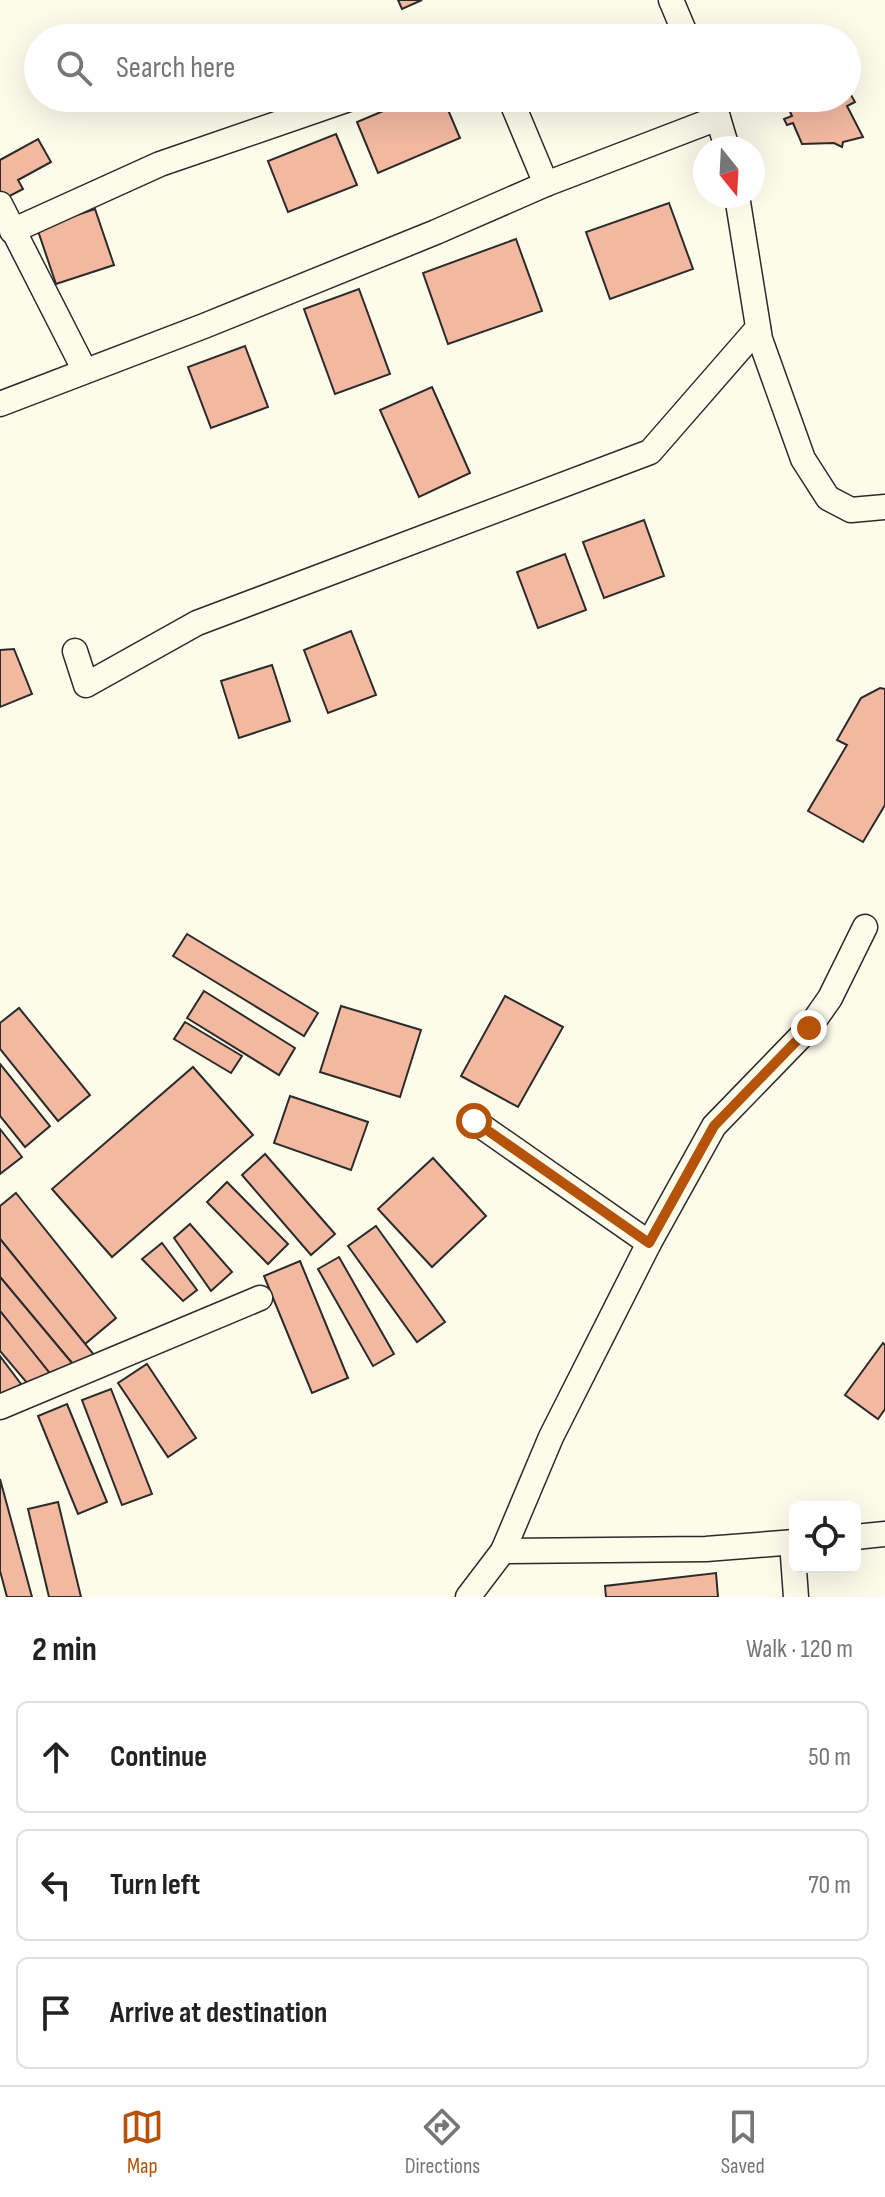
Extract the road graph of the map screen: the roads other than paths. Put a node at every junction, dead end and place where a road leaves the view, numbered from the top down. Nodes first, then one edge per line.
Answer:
1 (671, 0) edge
2 (681, 24) edge
3 (311, 112) edge
4 (516, 112) edge
5 (706, 112) edge
6 (716, 112) edge
7 (723, 136) edge
8 (546, 184) junction
9 (0, 204) edge
10 (739, 208) edge
11 (12, 231) junction
12 (758, 328) junction
13 (85, 371) junction
14 (0, 404) edge
15 (885, 507) edge
16 (75, 651) dead end
17 (865, 927) dead end
18 (474, 1121) dead end
19 (649, 1243) junction
20 (260, 1298) dead end
21 (0, 1407) edge
22 (885, 1534) edge
23 (861, 1536) edge
24 (789, 1542) edge
25 (503, 1551) junction
26 (795, 1573) edge
27 (468, 1597) edge
28 (796, 1597) edge

1 - 2 street
3 - 11 street
4 - 8 street
5 - 8 street
6 - 7 street
8 - 13 street
9 - 11 street
10 - 12 street
11 - 13 street
12 - 15 street
12 - 16 street
13 - 14 street
17 - 19 street
18 - 19 street
19 - 25 street
20 - 21 street
22 - 23 street
24 - 25 street
25 - 27 street
26 - 28 street

